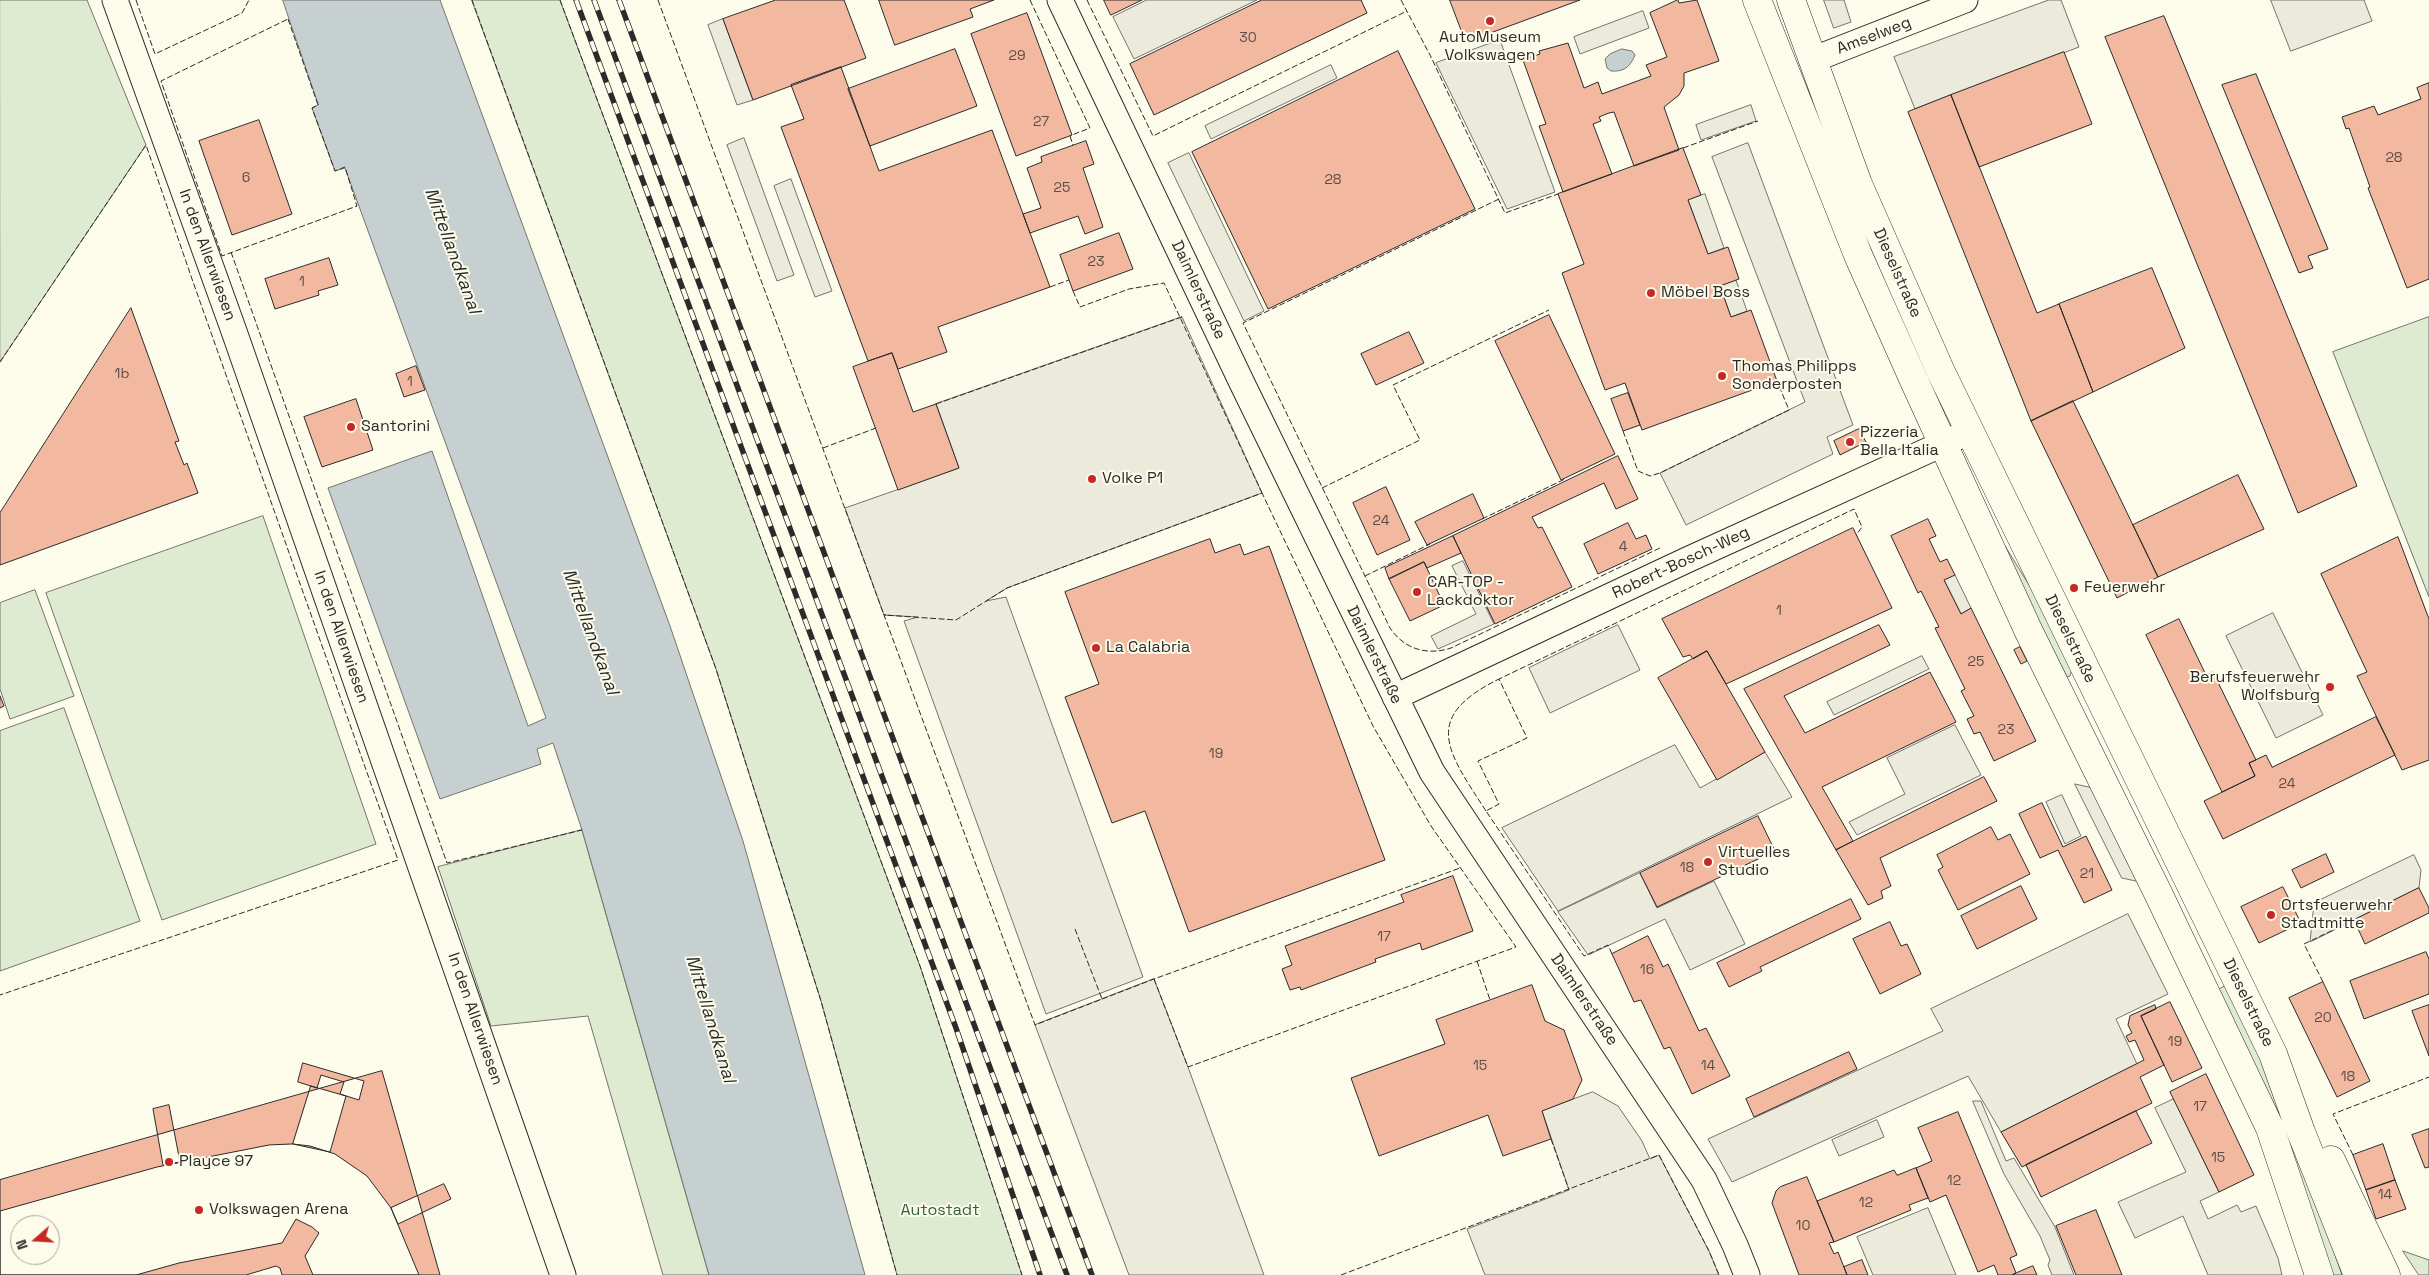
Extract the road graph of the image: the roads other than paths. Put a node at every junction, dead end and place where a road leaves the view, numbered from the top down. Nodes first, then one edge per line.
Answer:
1 (115, 0) edge
2 (1060, 0) edge
3 (1757, 0) edge
4 (1790, 0) edge
5 (1965, 0) edge
6 (1812, 60) junction
7 (1970, 432) junction
8 (1943, 443) junction
9 (1395, 697) junction
10 (2273, 1054) junction
11 (563, 1275) edge
12 (1747, 1275) edge
13 (2319, 1275) edge
14 (2358, 1275) edge
15 (2386, 1275) edge

1 - 11 street, In den Allerwiesen
2 - 9 street, Daimlerstraße
3 - 8 main road, Dieselstraße
4 - 6 main road, Dieselstraße
5 - 6 street, Amselweg
6 - 7 main road, Dieselstraße
7 - 8 street, Robert-Bosch-Weg
7 - 10 main road, Dieselstraße
8 - 9 street, Robert-Bosch-Weg
8 - 13 main road, Dieselstraße
9 - 12 street, Daimlerstraße
10 - 14 main road, Dieselstraße
10 - 15 main road

